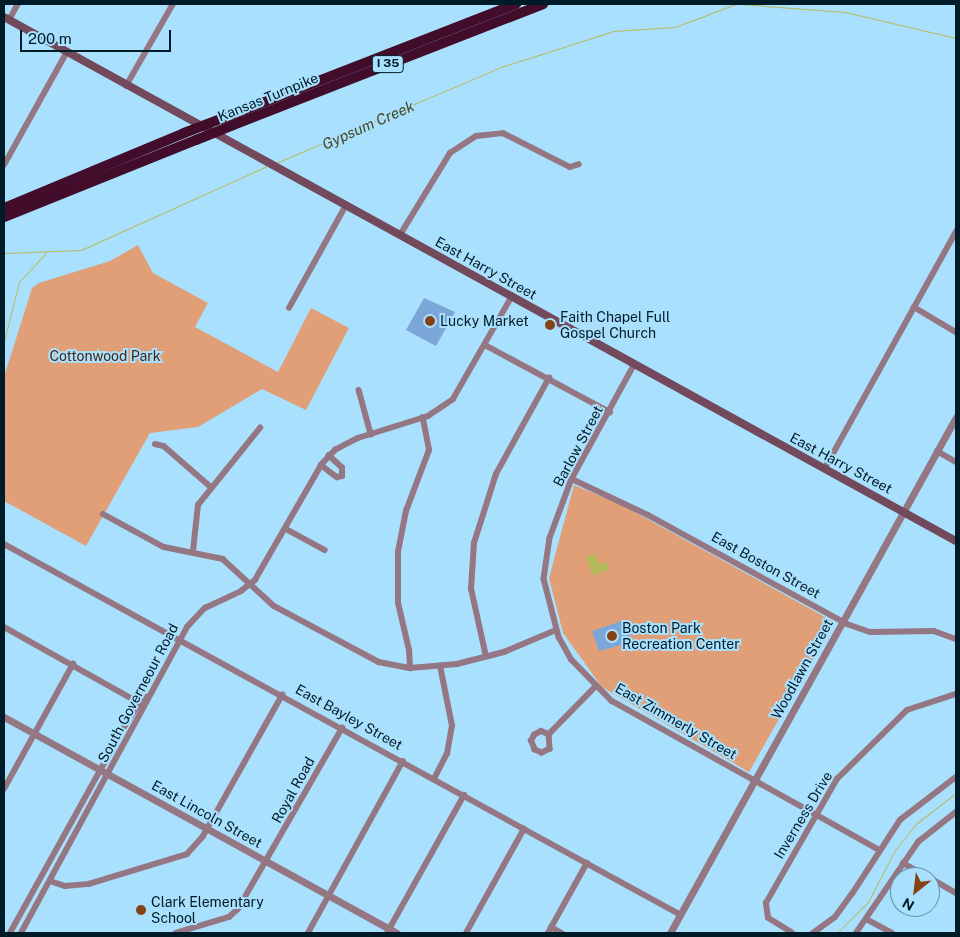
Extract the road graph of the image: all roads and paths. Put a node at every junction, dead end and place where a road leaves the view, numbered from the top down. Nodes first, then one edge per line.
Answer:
1 (18, 4) edge
2 (173, 4) edge
3 (516, 4) edge
4 (543, 4) edge
5 (7, 18) edge
6 (67, 52) junction
7 (126, 86) junction
8 (580, 164) dead end
9 (4, 165) edge
10 (346, 205) junction
11 (4, 208) edge
12 (4, 217) edge
13 (956, 232) edge
14 (400, 235) junction
15 (512, 296) junction
16 (914, 307) junction
17 (288, 308) dead end
18 (956, 332) edge
19 (485, 345) junction
20 (635, 364) junction
21 (549, 378) junction
22 (359, 390) dead end
23 (610, 412) junction
24 (956, 417) edge
25 (423, 418) junction
26 (260, 428) dead end
27 (371, 434) junction
28 (155, 444) dead end
29 (938, 451) junction
30 (329, 456) junction
31 (956, 462) edge
32 (321, 465) junction
33 (825, 468) junction
34 (572, 479) junction
35 (211, 486) junction
36 (904, 511) junction
37 (103, 514) dead end
38 (286, 529) junction
39 (956, 541) edge
40 (4, 544) edge
41 (325, 550) dead end
42 (193, 551) junction
43 (251, 583) junction
44 (843, 622) junction
45 (4, 627) edge
46 (556, 630) junction
47 (179, 638) junction
48 (956, 639) edge
49 (486, 658) junction
50 (72, 664) junction
51 (440, 666) junction
52 (410, 668) junction
53 (595, 687) junction
54 (956, 694) edge
55 (282, 695) junction
56 (149, 696) junction
57 (140, 703) junction
58 (146, 706) junction
59 (4, 717) edge
60 (342, 728) junction
61 (34, 734) junction
62 (549, 734) dead end
63 (403, 762) junction
64 (100, 770) junction
65 (108, 774) junction
66 (956, 777) edge
67 (434, 779) junction
68 (755, 780) junction
69 (4, 789) edge
70 (464, 795) junction
71 (956, 812) edge
72 (816, 814) junction
73 (207, 828) junction
74 (524, 829) junction
75 (878, 849) junction
76 (267, 862) junction
77 (586, 863) junction
78 (904, 863) junction
79 (911, 867) edge
80 (50, 881) junction
81 (940, 884) edge
82 (956, 893) edge
83 (329, 896) junction
84 (681, 914) junction
85 (868, 920) junction
86 (551, 927) junction
87 (388, 931) edge
88 (10, 933) edge
89 (21, 933) edge
90 (176, 933) edge
91 (308, 933) edge
92 (397, 933) edge
93 (466, 933) edge
94 (548, 933) edge
95 (562, 933) edge
96 (670, 933) edge
97 (792, 933) edge
98 (813, 933) edge
99 (856, 933) edge
100 (892, 933) edge

1 - 5 street
2 - 7 street
3 - 11 highway, Kansas Turnpike / I 35, bridge
4 - 12 highway, Kansas Turnpike / I 35, bridge
5 - 6 main road, East Harry Street
6 - 7 main road, East Harry Street
6 - 9 street
7 - 10 main road, East Harry Street
8 - 14 street
10 - 14 main road, East Harry Street
10 - 17 street
13 - 16 street
14 - 15 main road, East Harry Street
15 - 19 street, South Governeour Road
15 - 20 main road, East Harry Street
16 - 18 street
16 - 33 street
19 - 21 street
19 - 25 street, South Governeour Road
20 - 23 street, Barlow Street
20 - 33 main road, East Harry Street
21 - 23 street
21 - 49 street
22 - 27 street
23 - 34 street, Barlow Street
24 - 29 street, Woodlawn Street
25 - 27 street, South Governeour Road
25 - 52 street
26 - 35 street
27 - 30 street, South Governeour Road
28 - 35 street
29 - 31 street
29 - 36 street, Woodlawn Street
30 - 32 street, South Governeour Road
30 - 32 street
32 - 38 street, South Governeour Road
33 - 36 main road, East Harry Street
34 - 44 street, East Boston Street
34 - 46 street, Barlow Street
35 - 42 street
36 - 39 main road, East Harry Street
36 - 44 street, Woodlawn Street
37 - 42 street
38 - 41 street
38 - 43 street, South Governeour Road
40 - 47 street, East Bayley Street
42 - 43 street
43 - 47 street, South Governeour Road
43 - 52 street
44 - 48 street, East Boston Street
44 - 68 street, Woodlawn Street
45 - 50 street
46 - 49 street
46 - 53 street, East Zimmerly Street
47 - 55 street, East Bayley Street
47 - 56 street, South Governeour Road
49 - 51 street
50 - 57 street
50 - 61 street
51 - 52 street
51 - 67 street
53 - 62 street
53 - 68 street, East Zimmerly Street
54 - 72 street, Inverness Drive
55 - 60 street, East Bayley Street
55 - 73 street
56 - 57 street
56 - 58 street, South Governeour Road
57 - 58 street
57 - 64 street, South Governeour Road
58 - 65 street, South Governeour Road
59 - 61 street, East Lincoln Street
60 - 63 street, East Bayley Street
60 - 76 street, Royal Road
61 - 64 street, East Lincoln Street
61 - 69 street
63 - 67 street, East Bayley Street
63 - 83 street
64 - 65 street, East Lincoln Street
64 - 88 street, South Governeour Road
65 - 73 street, East Lincoln Street
65 - 80 street, South Governeour Road
66 - 75 street
67 - 70 street, East Bayley Street
68 - 72 street, East Zimmerly Street
68 - 84 street, Woodlawn Street
70 - 74 street, East Bayley Street
70 - 87 street
71 - 78 street
72 - 75 street, East Zimmerly Street
72 - 97 street, Inverness Drive
73 - 76 street, East Lincoln Street
73 - 80 street
74 - 77 street, East Bayley Street
74 - 93 street
75 - 98 street
76 - 83 street, East Lincoln Street
76 - 90 street, Royal Road
77 - 84 street, East Bayley Street
77 - 86 street
78 - 79 street
78 - 85 street
80 - 89 street, South Governeour Road
81 - 82 street
83 - 87 street, East Lincoln Street
83 - 91 street
84 - 96 street, Woodlawn Street
85 - 99 street
85 - 100 street
86 - 94 street
86 - 95 street
87 - 92 street, East Lincoln Street

